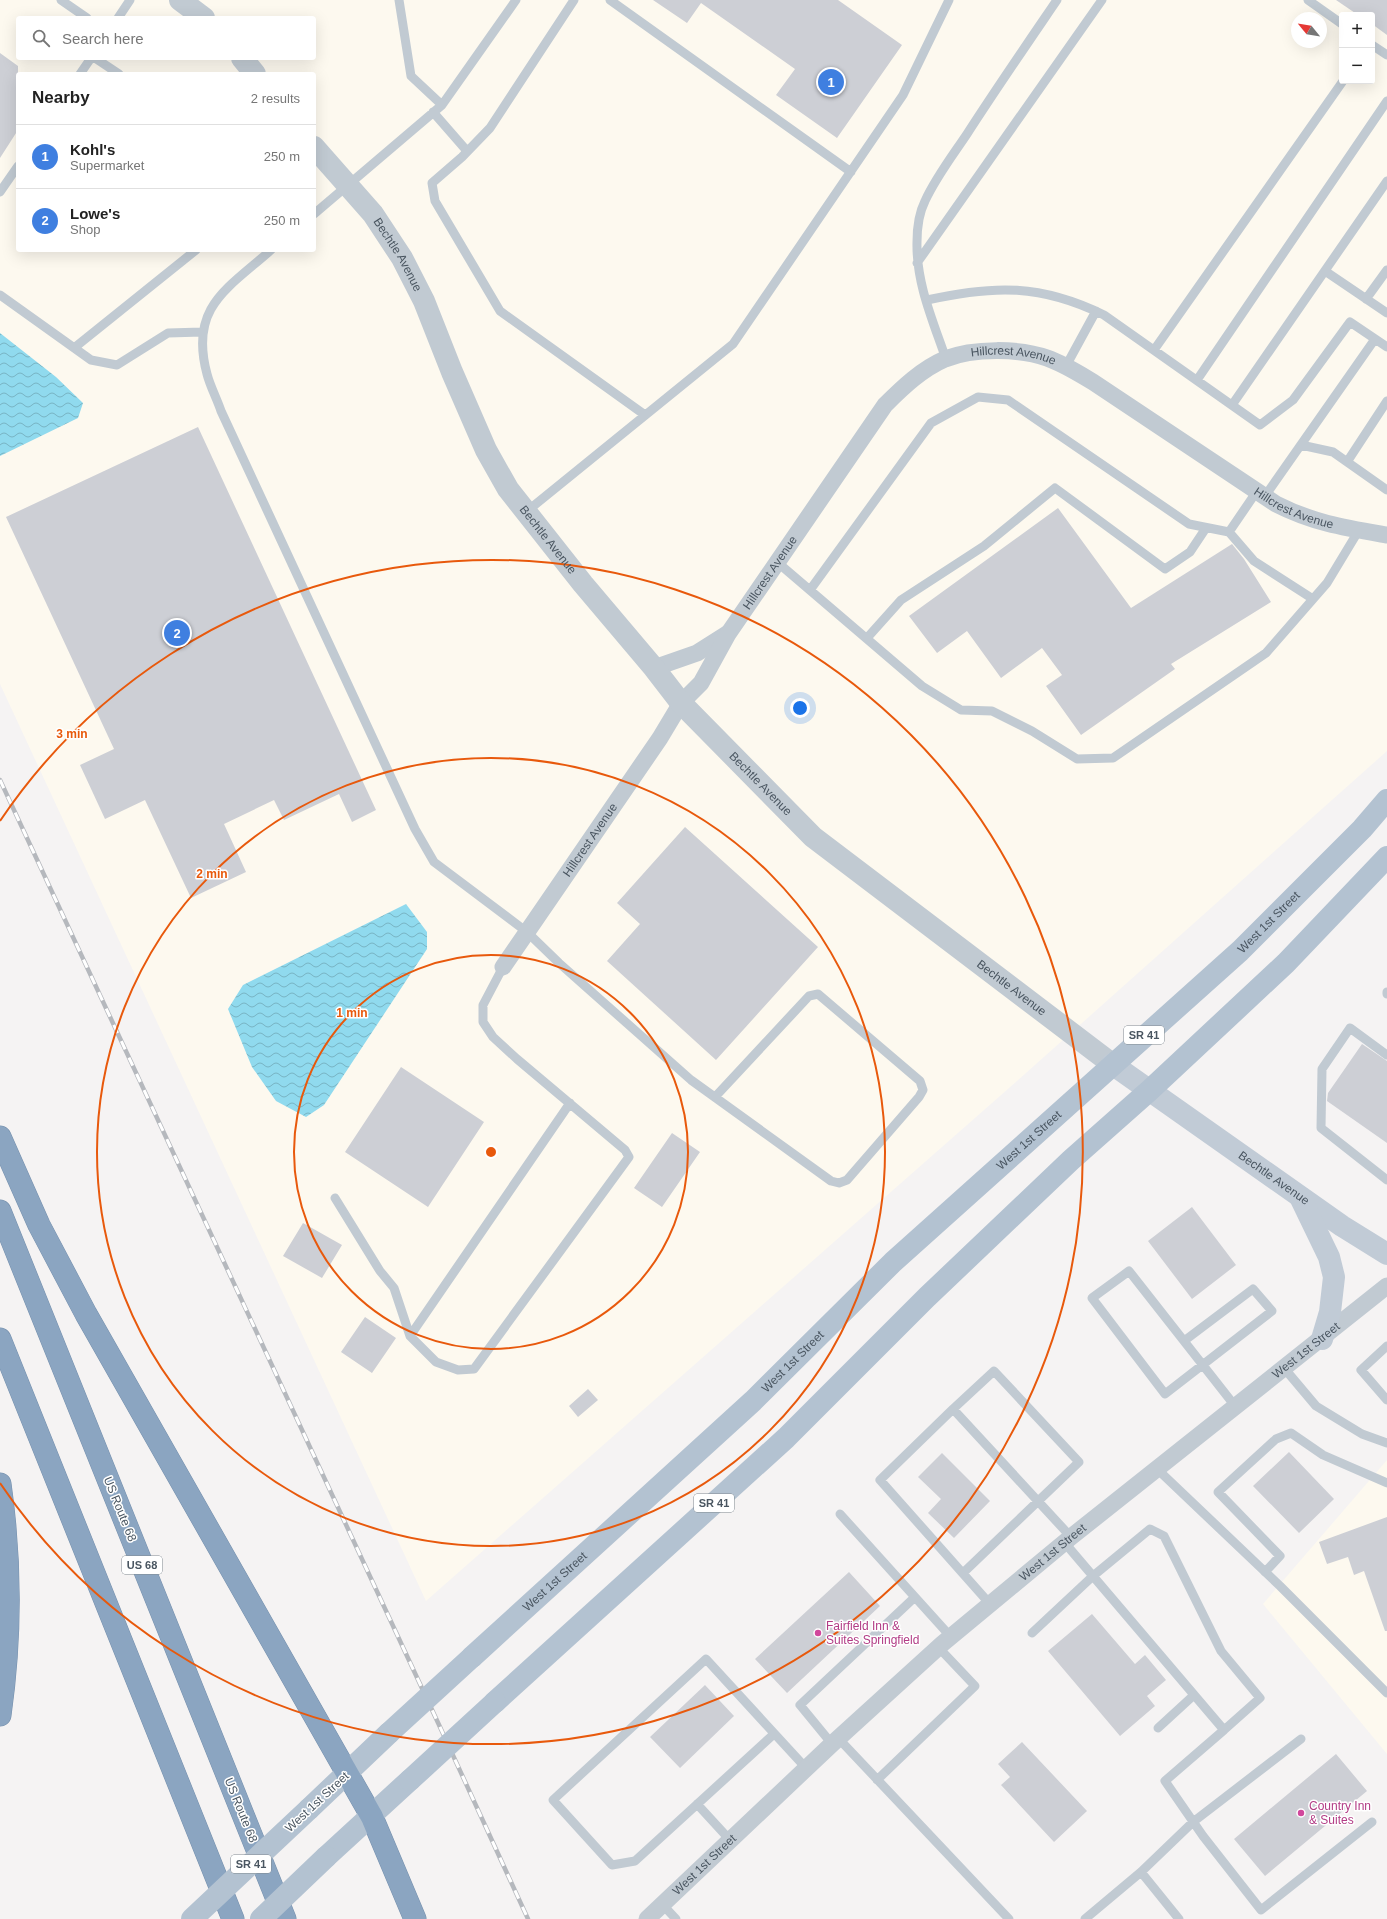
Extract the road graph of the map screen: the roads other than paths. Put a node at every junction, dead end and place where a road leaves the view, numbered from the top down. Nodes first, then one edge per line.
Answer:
1 (61, 0) edge
2 (130, 0) edge
3 (180, 0) edge
4 (399, 0) edge
5 (516, 0) edge
6 (574, 0) edge
7 (610, 0) edge
8 (949, 0) edge
9 (1057, 0) edge
10 (1102, 0) edge
11 (1308, 0) edge
12 (84, 16) edge
13 (119, 16) edge
14 (201, 16) edge
15 (1339, 22) edge
16 (1375, 47) edge
17 (1387, 55) edge
18 (90, 60) edge
19 (98, 60) edge
20 (244, 60) edge
21 (81, 72) edge
22 (116, 72) edge
23 (253, 72) edge
24 (1341, 84) edge
25 (1387, 101) edge
26 (442, 105) junction
27 (433, 112) junction
28 (316, 149) edge
29 (467, 151) junction
30 (16, 169) edge
31 (850, 172) junction
32 (1387, 181) edge
33 (348, 186) junction
34 (0, 192) edge
35 (316, 212) edge
36 (194, 252) edge
37 (269, 252) edge
38 (918, 263) junction
39 (1387, 270) edge
40 (1325, 271) junction
41 (0, 295) edge
42 (1366, 299) junction
43 (927, 300) junction
44 (1096, 311) junction
45 (1387, 313) edge
46 (202, 332) junction
47 (1375, 339) junction
48 (1387, 347) edge
49 (74, 348) junction
50 (1154, 350) junction
51 (946, 359) junction
52 (1066, 366) junction
53 (1197, 380) junction
54 (1387, 402) edge
55 (1232, 405) junction
56 (645, 415) junction
57 (1300, 445) junction
58 (1347, 462) junction
59 (1387, 490) edge
60 (1261, 494) junction
61 (526, 512) junction
62 (1206, 528) junction
63 (1359, 530) junction
64 (1229, 532) junction
65 (1387, 535) edge
66 (777, 562) junction
67 (810, 590) junction
68 (1313, 600) junction
69 (728, 634) junction
70 (867, 638) junction
71 (654, 668) junction
72 (681, 703) junction
73 (1387, 800) edge
74 (1387, 856) edge
75 (527, 932) junction
76 (503, 967) joint
77 (1387, 1055) edge
78 (1112, 1064) junction
79 (1150, 1090) junction
80 (715, 1097) junction
81 (570, 1103) junction
82 (0, 1137) edge
83 (1387, 1180) edge
84 (1300, 1197) junction
85 (334, 1198) dead end
86 (0, 1211) edge
87 (1387, 1254) edge
88 (1387, 1286) edge
89 (410, 1336) junction
90 (0, 1339) edge
91 (1322, 1339) junction
92 (1184, 1341) junction
93 (1387, 1346) edge
94 (1202, 1365) junction
95 (1284, 1368) junction
96 (1387, 1400) edge
97 (1235, 1406) junction
98 (953, 1409) junction
99 (1387, 1443) edge
100 (1156, 1468) junction
101 (1387, 1483) edge
102 (0, 1484) edge
103 (1038, 1501) junction
104 (840, 1514) dead end
105 (1067, 1539) junction
106 (1265, 1572) junction
107 (963, 1573) junction
108 (1093, 1576) junction
109 (915, 1597) junction
110 (990, 1604) junction
111 (1032, 1633) dead end
112 (945, 1642) junction
113 (1387, 1693) edge
114 (1194, 1695) junction
115 (0, 1715) edge
116 (1158, 1728) dead end
117 (1224, 1730) junction
118 (774, 1734) junction
119 (1301, 1739) dead end
120 (835, 1741) junction
121 (806, 1768) junction
122 (347, 1774) junction
123 (877, 1780) junction
124 (697, 1804) junction
125 (372, 1817) junction
126 (1193, 1822) junction
127 (1372, 1822) dead end
128 (730, 1840) junction
129 (1141, 1872) junction
130 (662, 1904) junction
131 (192, 1919) edge
132 (233, 1919) edge
133 (261, 1919) edge
134 (285, 1919) edge
135 (414, 1919) edge
136 (646, 1919) edge
137 (676, 1919) edge
138 (1009, 1919) edge
139 (1085, 1919) edge
140 (1180, 1919) edge

1 - 12 lane
2 - 13 lane
3 - 14 street
4 - 26 lane
5 - 26 lane
6 - 29 lane
7 - 31 lane
8 - 31 lane
9 - 38 lane
10 - 38 lane
11 - 15 lane
16 - 17 lane
18 - 21 lane
19 - 22 lane
20 - 23 street
24 - 50 lane
25 - 53 lane
26 - 27 lane
27 - 29 lane
27 - 33 lane
28 - 33 street, Bechtle Avenue
29 - 56 lane
30 - 34 lane
31 - 56 lane
32 - 40 lane
33 - 35 lane
33 - 61 street, Bechtle Avenue
36 - 49 lane
37 - 46 lane
38 - 43 lane
39 - 42 lane
40 - 42 lane
40 - 55 lane
41 - 49 lane
42 - 45 lane
43 - 44 lane
43 - 51 lane
44 - 50 lane
44 - 52 lane
46 - 49 lane
46 - 75 lane
47 - 48 lane
47 - 55 lane
47 - 57 lane
50 - 53 lane
51 - 52 street, Hillcrest Avenue
51 - 66 street, Hillcrest Avenue
52 - 60 street, Hillcrest Avenue
53 - 55 lane
54 - 58 lane
56 - 61 lane
57 - 58 lane
57 - 60 lane
58 - 59 lane
60 - 63 street, Hillcrest Avenue
60 - 64 lane
61 - 71 street, Bechtle Avenue
62 - 64 lane
62 - 67 lane
62 - 70 lane
63 - 65 street, Hillcrest Avenue
63 - 68 lane
64 - 68 lane
66 - 67 lane
66 - 69 street, Hillcrest Avenue
67 - 70 lane
68 - 70 lane
69 - 71 street, Hillcrest Avenue
69 - 72 street, Hillcrest Avenue
71 - 72 street, Bechtle Avenue
72 - 75 street, Hillcrest Avenue
72 - 78 street, Bechtle Avenue
73 - 78 main road, West 1st Street / SR 41
74 - 79 main road, SR 41
75 - 76 street, Hillcrest Avenue
75 - 80 lane
76 - 81 lane
77 - 83 lane
78 - 79 main road, Bechtle Avenue
78 - 122 main road, West 1st Street / SR 41, bridge
79 - 84 main road, Bechtle Avenue
79 - 125 main road, SR 41, bridge
80 - 80 lane
81 - 89 lane
81 - 89 lane
82 - 122 highway
84 - 87 main road, Bechtle Avenue
84 - 91 main road
85 - 89 lane
86 - 134 highway, US Route 68 / US 68
88 - 91 street, West 1st Street
90 - 132 highway
91 - 95 street, West 1st Street
92 - 94 lane
92 - 94 lane
92 - 94 lane
93 - 96 lane
94 - 97 lane
95 - 97 street, West 1st Street
95 - 99 lane
97 - 100 street, West 1st Street
98 - 103 lane
98 - 103 lane
98 - 107 lane
100 - 105 street, West 1st Street
100 - 106 lane
101 - 106 lane
102 - 115 highway
103 - 105 lane
103 - 107 lane
104 - 109 lane
105 - 108 lane
105 - 110 street, West 1st Street
106 - 113 lane
107 - 110 lane
108 - 111 lane
108 - 114 lane
108 - 117 lane
109 - 112 lane
109 - 120 lane
110 - 112 street, West 1st Street
112 - 120 street, West 1st Street
112 - 123 lane
114 - 116 lane
114 - 117 lane
117 - 126 lane
118 - 121 lane
118 - 124 lane
118 - 124 lane
119 - 126 lane
120 - 121 street, West 1st Street
120 - 123 lane
121 - 128 street, West 1st Street
122 - 125 highway
122 - 131 main road, West 1st Street / SR 41, bridge
123 - 138 lane
124 - 128 lane
125 - 133 main road, SR 41, bridge
125 - 135 highway
126 - 127 lane
126 - 129 lane
128 - 130 street, West 1st Street
129 - 139 lane
129 - 140 lane
130 - 136 street, West 1st Street
130 - 137 lane

